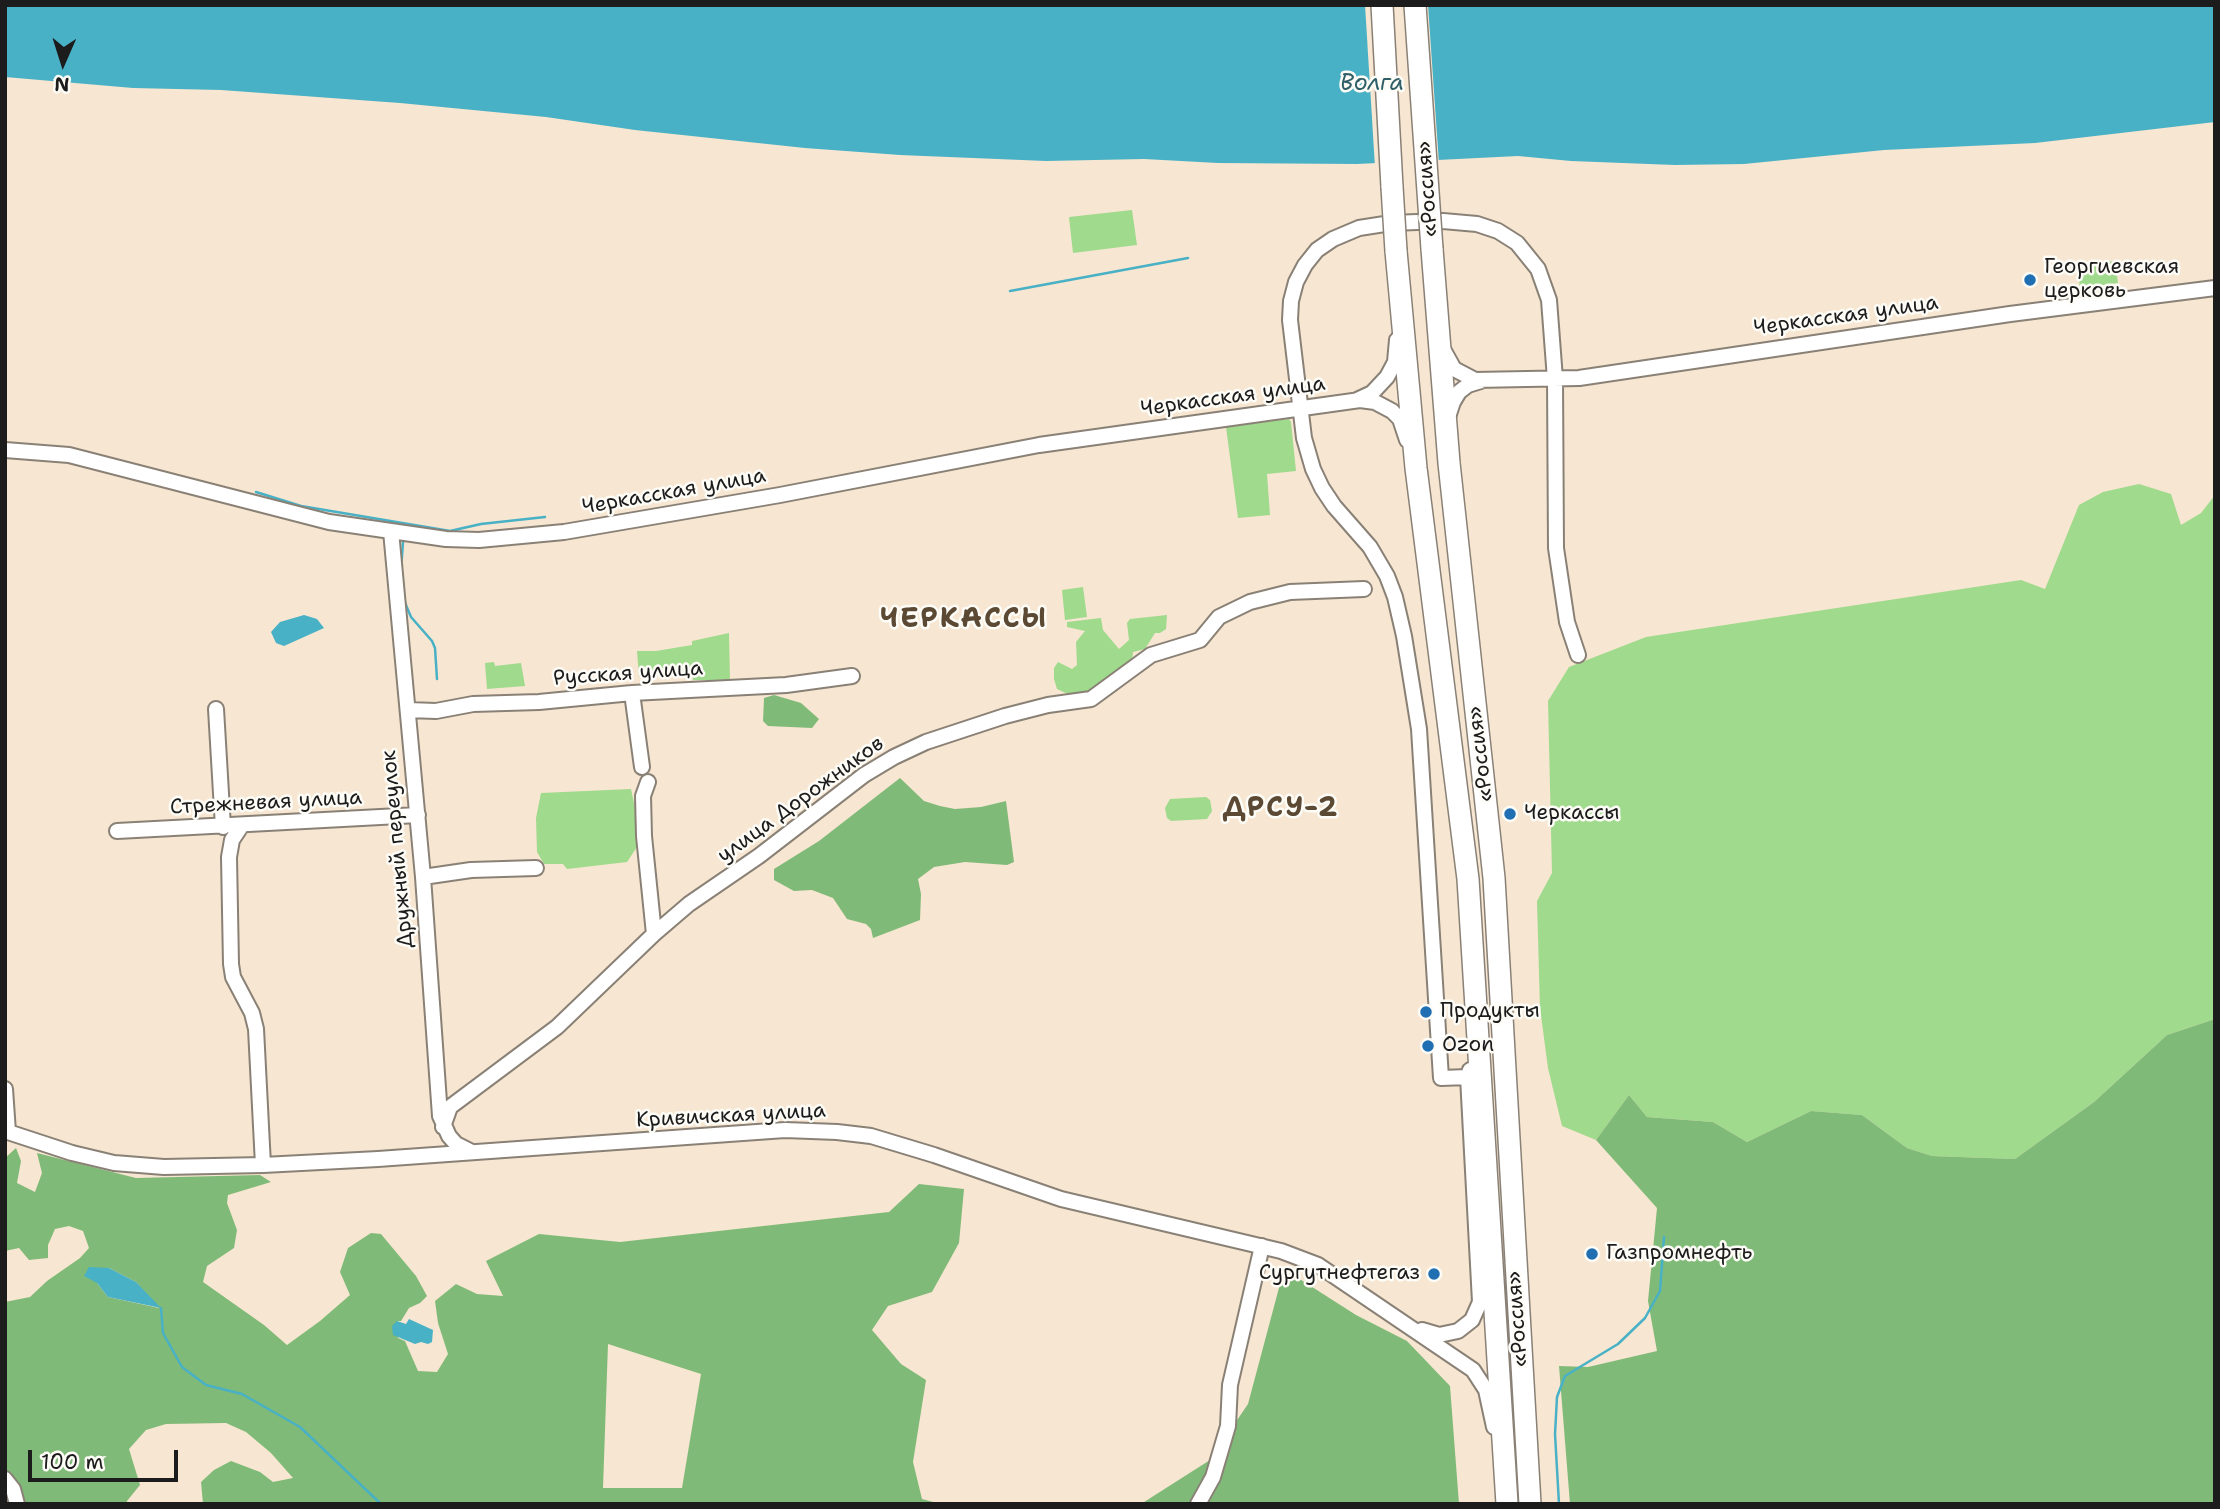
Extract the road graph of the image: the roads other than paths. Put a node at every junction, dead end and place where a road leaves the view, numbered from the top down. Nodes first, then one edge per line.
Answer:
1 (1382, 5) edge
2 (1415, 5) edge
3 (1434, 277) junction
4 (1398, 278) junction
5 (2215, 288) edge
6 (1555, 379) junction
7 (1483, 380) junction
8 (1352, 401) junction
9 (1300, 409) junction
10 (5, 450) edge
11 (1449, 463) junction
12 (1416, 468) junction
13 (391, 531) junction
14 (1364, 589) dead end
15 (1578, 655) dead end
16 (852, 676) dead end
17 (632, 693) junction
18 (216, 709) dead end
19 (408, 710) junction
20 (642, 767) dead end
21 (648, 782) dead end
22 (418, 816) junction
23 (242, 825) junction
24 (223, 827) junction
25 (117, 831) dead end
26 (536, 868) dead end
27 (423, 877) junction
28 (654, 934) junction
29 (1477, 1052) junction
30 (1468, 1077) junction
31 (5, 1089) edge
32 (443, 1127) junction
33 (6, 1132) edge
34 (470, 1152) junction
35 (263, 1165) junction
36 (1262, 1246) junction
37 (1410, 1327) junction
38 (1504, 1472) junction
39 (5, 1479) edge
40 (17, 1504) edge
41 (1198, 1504) edge
42 (1507, 1504) edge
43 (1530, 1504) edge

1 - 4 highway, «Россия», bridge
2 - 3 highway, «Россия», bridge
3 - 7 street, Черкасская улица
3 - 11 highway, «Россия»
4 - 8 street, Черкасская улица
4 - 12 highway, «Россия»
5 - 6 street, Черкасская улица
6 - 7 street, Черкасская улица
6 - 9 street
6 - 15 street
7 - 11 street
8 - 9 street, Черкасская улица
8 - 12 street, Черкасская улица
9 - 13 street, Черкасская улица
9 - 30 street
10 - 13 street, Черкасская улица
11 - 43 highway, «Россия»
12 - 29 highway, «Россия»
13 - 19 street, Дружный переулок
14 - 28 street, улица Дорожников
16 - 17 street, Русская улица
17 - 19 street, Русская улица
17 - 20 street
18 - 24 street
19 - 22 street, Дружный переулок
21 - 28 street
22 - 23 street, Стрежневая улица
22 - 27 street, Дружный переулок
23 - 24 street, Стрежневая улица
23 - 35 street
24 - 25 street, Стрежневая улица
26 - 27 street
27 - 32 street, Дружный переулок
28 - 32 street, улица Дорожников
29 - 30 street
29 - 38 highway, «Россия»
30 - 37 street
31 - 33 street
32 - 34 street
33 - 35 street, Кривичская улица
34 - 35 street, Кривичская улица
34 - 36 street, Кривичская улица
36 - 37 street, Кривичская улица
36 - 41 street
37 - 38 street, Кривичская улица
38 - 42 highway, «Россия»
39 - 40 street

